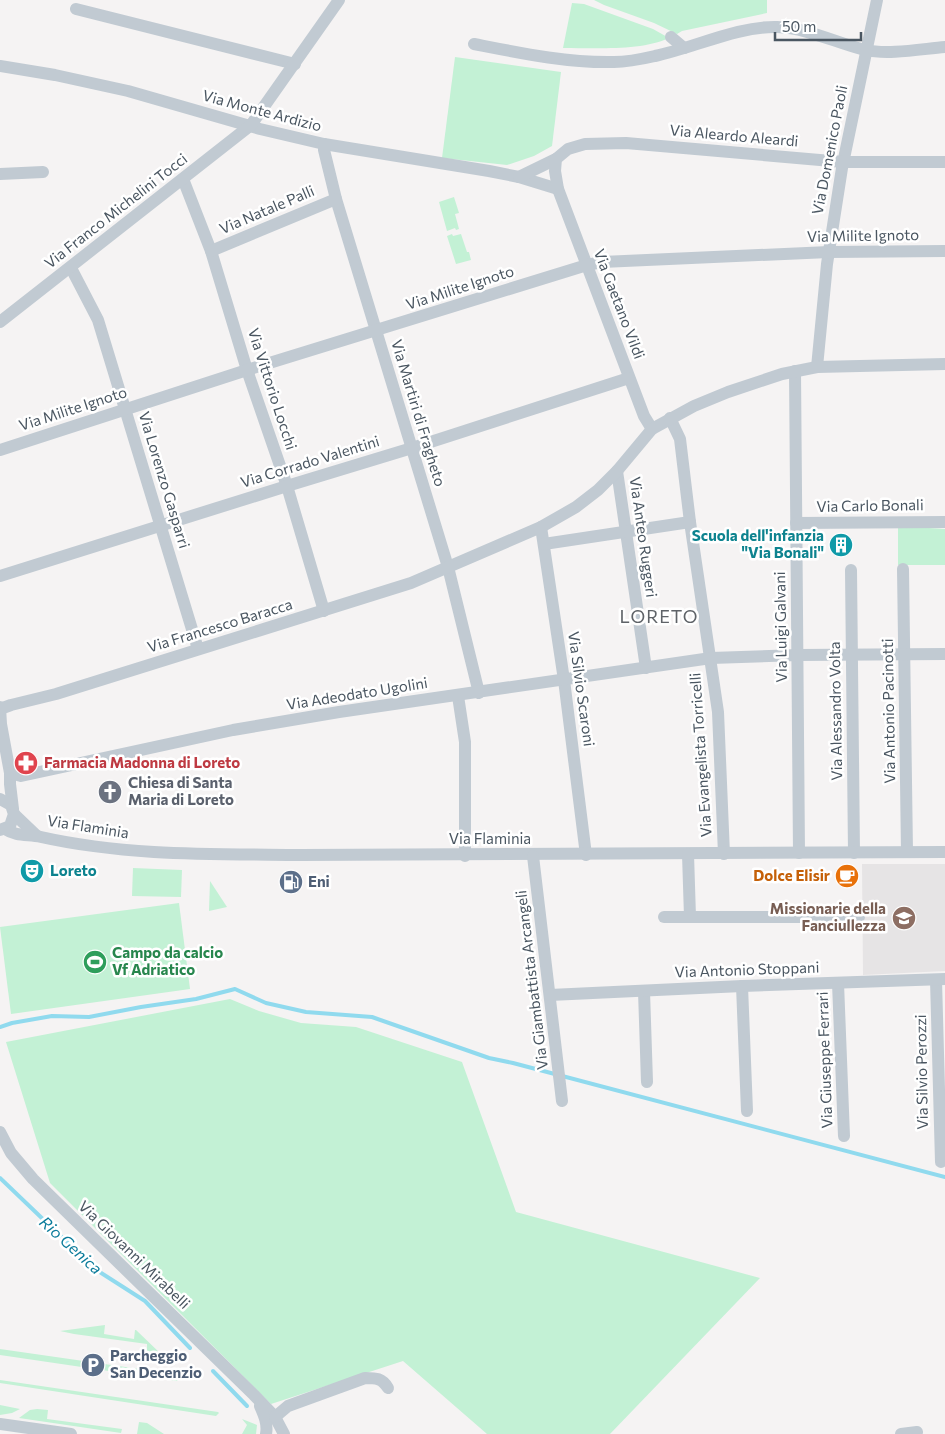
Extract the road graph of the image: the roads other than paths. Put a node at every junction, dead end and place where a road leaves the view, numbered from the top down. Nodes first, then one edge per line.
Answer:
1 (338, 0) edge
2 (877, 0) edge
3 (76, 9) dead end
4 (671, 37) dead end
5 (474, 44) dead end
6 (945, 47) edge
7 (684, 48) junction
8 (867, 50) junction
9 (295, 64) junction
10 (0, 66) edge
11 (251, 125) junction
12 (324, 144) junction
13 (556, 159) junction
14 (843, 162) junction
15 (945, 162) edge
16 (43, 172) dead end
17 (0, 174) edge
18 (519, 177) junction
19 (184, 179) junction
20 (558, 189) junction
21 (336, 199) junction
22 (211, 251) junction
23 (945, 251) edge
24 (829, 252) junction
25 (587, 265) junction
26 (71, 268) junction
27 (0, 322) edge
28 (375, 332) junction
29 (945, 364) edge
30 (817, 367) junction
31 (247, 370) junction
32 (795, 371) junction
33 (629, 378) junction
34 (125, 410) junction
35 (670, 418) junction
36 (652, 428) junction
37 (412, 448) junction
38 (0, 450) edge
39 (617, 471) junction
40 (287, 486) junction
41 (690, 522) junction
42 (945, 522) edge
43 (796, 523) junction
44 (161, 526) junction
45 (541, 527) junction
46 (626, 532) junction
47 (544, 544) junction
48 (448, 568) junction
49 (903, 569) dead end
50 (851, 570) dead end
51 (0, 576) edge
52 (324, 611) junction
53 (198, 650) junction
54 (904, 654) junction
55 (945, 654) edge
56 (798, 655) junction
57 (852, 655) junction
58 (711, 658) junction
59 (646, 668) junction
60 (564, 680) junction
61 (479, 692) junction
62 (458, 696) junction
63 (0, 709) edge
64 (10, 773) junction
65 (0, 799) edge
66 (14, 812) junction
67 (2, 831) edge
68 (37, 836) junction
69 (907, 852) junction
70 (945, 852) edge
71 (799, 853) junction
72 (854, 853) junction
73 (688, 854) junction
74 (724, 854) junction
75 (586, 855) junction
76 (465, 856) junction
77 (533, 856) junction
78 (664, 917) dead end
79 (690, 917) junction
80 (859, 917) dead end
81 (940, 980) edge
82 (838, 983) junction
83 (742, 986) junction
84 (644, 991) junction
85 (550, 995) junction
86 (647, 1082) dead end
87 (562, 1101) dead end
88 (747, 1111) dead end
89 (0, 1132) edge
90 (844, 1136) dead end
91 (941, 1162) dead end
92 (388, 1388) dead end
93 (254, 1395) junction
94 (275, 1417) junction
95 (0, 1424) edge
96 (917, 1432) dead end
97 (71, 1434) edge
98 (266, 1434) edge
99 (284, 1434) edge
100 (901, 1434) edge

1 - 9 street, Via Franco Michelini Tocci
2 - 8 street, Via Domenico Paoli
3 - 9 street
4 - 7 street
5 - 7 street
6 - 8 street
7 - 8 street
8 - 14 street, Via Domenico Paoli
9 - 11 street, Via Franco Michelini Tocci
10 - 11 street, Via Monte Ardizio
11 - 12 street, Via Monte Ardizio
11 - 19 street, Via Franco Michelini Tocci
12 - 18 street, Via Monte Ardizio
12 - 21 street, Via Martiri di Fragheto
13 - 14 street, Via Aleardo Aleardi
13 - 18 street
13 - 20 street
14 - 15 street, Via Aleardo Aleardi
14 - 24 street, Via Domenico Paoli
16 - 17 street
18 - 20 street, Via Monte Ardizio
19 - 22 street, Via Vittorio Locchi
19 - 26 street, Via Franco Michelini Tocci
20 - 25 street, Via Gaetano Vildi
21 - 22 street, Via Natale Palli
21 - 28 street, Via Martiri di Fragheto
22 - 31 street, Via Vittorio Locchi
23 - 24 street, Via Milite Ignoto
24 - 25 street, Via Milite Ignoto
24 - 30 street, Via Domenico Paoli
25 - 28 street, Via Milite Ignoto
25 - 33 street, Via Gaetano Vildi
26 - 27 street, Via Franco Michelini Tocci
26 - 34 street, Via Lorenzo Gasparri
28 - 31 street, Via Milite Ignoto
28 - 37 street, Via Martiri di Fragheto
29 - 30 street
30 - 32 street
31 - 34 street, Via Milite Ignoto
31 - 40 street, Via Vittorio Locchi
32 - 35 street
32 - 43 street, Via Luigi Galvani
33 - 36 street, Via Gaetano Vildi
33 - 37 street, Via Corrado Valentini
34 - 38 street, Via Milite Ignoto
34 - 44 street, Via Lorenzo Gasparri
35 - 36 street
35 - 41 street, Via Evangelista Torricelli
36 - 39 street, Via Francesco Baracca
37 - 40 street, Via Corrado Valentini
37 - 48 street, Via Martiri di Fragheto
39 - 45 street, Via Francesco Baracca
39 - 46 street, Via Anteo Ruggeri
40 - 44 street, Via Corrado Valentini
40 - 52 street, Via Vittorio Locchi
41 - 46 street
41 - 58 street, Via Evangelista Torricelli
42 - 43 street, Via Carlo Bonali
43 - 56 street, Via Luigi Galvani
44 - 51 street, Via Corrado Valentini
44 - 53 street, Via Lorenzo Gasparri
45 - 47 street, Via Silvio Scaroni
45 - 48 street, Via Francesco Baracca
46 - 47 street
46 - 59 street, Via Anteo Ruggeri
47 - 60 street, Via Silvio Scaroni
48 - 52 street, Via Francesco Baracca
48 - 61 street, Via Martiri di Fragheto
49 - 54 street, Via Antonio Pacinotti
50 - 57 street, Via Alessandro Volta
52 - 53 street, Via Francesco Baracca
53 - 63 street, Via Francesco Baracca
54 - 55 street, Via Adeodato Ugolini
54 - 57 street, Via Adeodato Ugolini
54 - 69 street, Via Antonio Pacinotti
56 - 57 street, Via Adeodato Ugolini
56 - 58 street, Via Adeodato Ugolini
56 - 71 street, Via Luigi Galvani
57 - 72 street, Via Alessandro Volta
58 - 59 street, Via Adeodato Ugolini
58 - 74 street, Via Evangelista Torricelli
59 - 60 street, Via Adeodato Ugolini
60 - 61 street, Via Adeodato Ugolini
60 - 75 street, Via Silvio Scaroni
61 - 62 street, Via Adeodato Ugolini
62 - 64 street, Via Adeodato Ugolini
62 - 76 street
63 - 64 street
64 - 66 street
65 - 66 street, Via Flaminia
66 - 67 street
66 - 68 street, Via Flaminia
67 - 68 street, Via Flaminia
68 - 76 street, Via Flaminia
69 - 70 street, Via Flaminia
69 - 72 street, Via Flaminia
71 - 72 street, Via Flaminia
71 - 74 street, Via Flaminia
73 - 74 street, Via Flaminia
73 - 75 street, Via Flaminia
73 - 79 street
75 - 77 street, Via Flaminia
76 - 77 street, Via Flaminia
77 - 85 street, Via Giambattista Arcangeli
78 - 79 street
79 - 80 street
81 - 82 street, Via Antonio Stoppani
81 - 91 street, Via Silvio Perozzi
82 - 83 street, Via Antonio Stoppani
82 - 90 street, Via Giuseppe Ferrari
83 - 84 street, Via Antonio Stoppani
83 - 88 street
84 - 85 street, Via Antonio Stoppani
84 - 86 street
85 - 87 street, Via Giambattista Arcangeli
89 - 93 street, Via Giovanni Mirabelli
92 - 94 street
93 - 94 street, Via Giovanni Mirabelli
93 - 98 street, Via Giovanni Mirabelli
94 - 99 street, Via Giovanni Mirabelli
95 - 97 street
96 - 100 street

